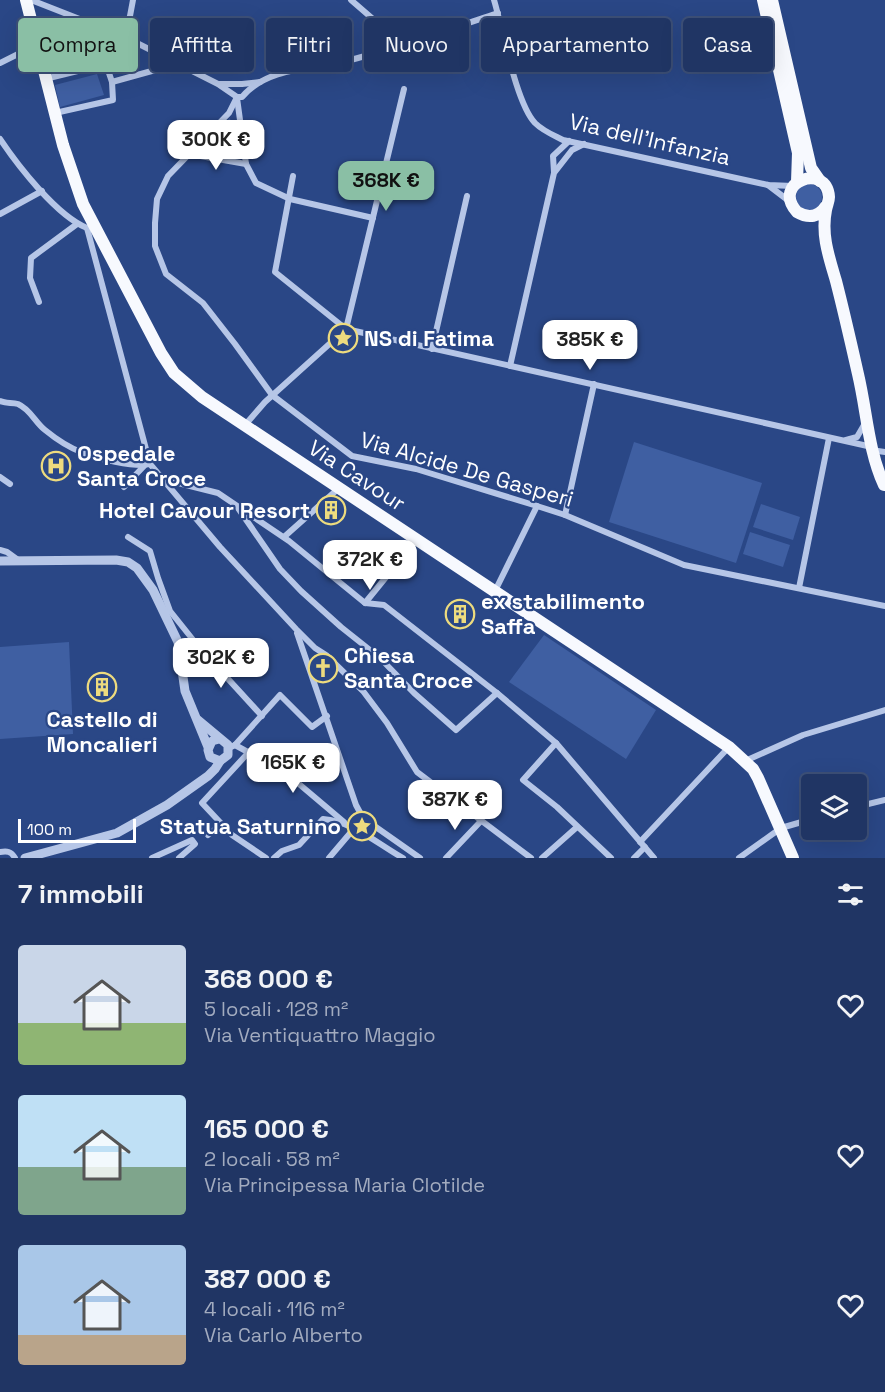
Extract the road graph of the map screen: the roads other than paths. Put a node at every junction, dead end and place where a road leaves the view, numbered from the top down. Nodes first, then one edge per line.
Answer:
1 (26, 0) edge
2 (31, 0) edge
3 (133, 0) edge
4 (351, 0) edge
5 (494, 0) edge
6 (763, 0) edge
7 (772, 0) edge
8 (498, 13) junction
9 (30, 18) edge
10 (77, 18) edge
11 (129, 18) edge
12 (372, 18) edge
13 (469, 23) edge
14 (18, 54) edge
15 (364, 56) edge
16 (0, 63) edge
17 (150, 71) edge
18 (43, 72) edge
19 (73, 72) edge
20 (109, 72) edge
21 (195, 72) edge
22 (45, 79) junction
23 (263, 81) junction
24 (112, 82) junction
25 (218, 84) junction
26 (239, 84) junction
27 (404, 89) dead end
28 (245, 92) junction
29 (235, 95) junction
30 (54, 113) junction
31 (0, 139) edge
32 (569, 141) junction
33 (585, 144) junction
34 (189, 154) junction
35 (246, 164) junction
36 (554, 173) junction
37 (294, 176) dead end
38 (820, 181) junction
39 (795, 184) junction
40 (768, 185) junction
41 (42, 191) junction
42 (467, 196) dead end
43 (290, 199) junction
44 (791, 202) junction
45 (826, 206) junction
46 (0, 214) edge
47 (803, 215) junction
48 (373, 218) junction
49 (77, 224) junction
50 (90, 226) junction
51 (828, 258) junction
52 (39, 302) dead end
53 (346, 329) junction
54 (432, 349) junction
55 (510, 366) junction
56 (594, 384) junction
57 (272, 395) junction
58 (863, 396) junction
59 (3, 402) edge
60 (0, 409) edge
61 (865, 419) junction
62 (245, 426) junction
63 (829, 438) junction
64 (843, 441) junction
65 (878, 450) edge
66 (147, 465) junction
67 (0, 477) edge
68 (161, 479) junction
69 (10, 484) dead end
70 (124, 487) dead end
71 (339, 488) junction
72 (884, 489) edge
73 (237, 506) junction
74 (537, 506) junction
75 (565, 515) junction
76 (128, 537) dead end
77 (284, 537) junction
78 (417, 539) junction
79 (0, 550) edge
80 (0, 561) edge
81 (18, 561) junction
82 (799, 588) junction
83 (495, 591) junction
84 (365, 603) junction
85 (885, 606) edge
86 (167, 613) junction
87 (296, 629) junction
88 (496, 693) junction
89 (885, 710) edge
90 (262, 716) junction
91 (327, 716) junction
92 (198, 720) junction
93 (219, 739) junction
94 (556, 743) junction
95 (232, 746) junction
96 (729, 747) junction
97 (248, 753) junction
98 (213, 755) junction
99 (745, 760) junction
100 (885, 800) edge
101 (867, 804) edge
102 (363, 818) junction
103 (481, 821) junction
104 (801, 822) edge
105 (220, 824) junction
106 (346, 825) junction
107 (577, 827) junction
108 (353, 828) junction
109 (782, 828) junction
110 (195, 844) junction
111 (643, 844) junction
112 (0, 852) edge
113 (15, 858) edge
114 (26, 858) edge
115 (152, 858) edge
116 (179, 858) edge
117 (266, 858) edge
118 (274, 858) edge
119 (329, 858) edge
120 (403, 858) edge
121 (420, 858) edge
122 (446, 858) edge
123 (531, 858) edge
124 (542, 858) edge
125 (611, 858) edge
126 (634, 858) edge
127 (654, 858) edge
128 (739, 858) edge
129 (793, 858) edge

1 - 9 main road, Via Cavour
2 - 10 street
3 - 11 street
4 - 12 street
5 - 8 street, Via dell'Infanzia
6 - 39 main road
7 - 38 main road
8 - 13 street
8 - 32 street, Via dell'Infanzia
14 - 16 street
15 - 23 street
17 - 24 street
18 - 22 main road, Via Cavour
19 - 22 street
20 - 24 street
21 - 25 street
22 - 30 main road, Via Cavour
23 - 26 street
23 - 28 street
24 - 30 street
25 - 26 street
25 - 29 street
26 - 28 street
26 - 29 street
27 - 48 street
28 - 29 street
29 - 34 street, Via Alcide De Gasperi
29 - 35 street
30 - 50 main road, Via Cavour
31 - 41 street
32 - 33 street, Via dell'Infanzia
32 - 36 street
33 - 36 street
33 - 40 street, Via dell'Infanzia
34 - 35 street
34 - 57 street, Via Alcide De Gasperi
35 - 43 street
36 - 55 street
37 - 43 street
38 - 39 main road
38 - 45 main road
39 - 40 street, Via dell'Infanzia
39 - 44 main road
40 - 44 street, Via dell'Infanzia
41 - 46 street
41 - 49 street
42 - 54 street
43 - 48 street
43 - 53 street
44 - 47 main road
45 - 47 main road
45 - 51 main road
47 - 51 main road
48 - 53 street
49 - 50 street
49 - 52 street
50 - 62 main road, Via Cavour
50 - 66 street
51 - 58 main road
53 - 54 street
53 - 57 street
54 - 55 street
55 - 56 street
56 - 63 street
56 - 75 street
57 - 62 street
57 - 74 street, Via Alcide De Gasperi
58 - 61 main road
58 - 65 main road
59 - 60 street
59 - 66 street
61 - 64 street
61 - 65 main road
62 - 71 main road, Via Cavour
63 - 64 street
63 - 82 street
64 - 65 street
65 - 72 main road
66 - 68 street
66 - 70 street
67 - 69 street
68 - 73 street
68 - 87 street
71 - 77 street
71 - 78 main road, Via Cavour
73 - 77 street
73 - 88 street
74 - 75 street, Via Alcide De Gasperi
74 - 83 street
75 - 82 street, Via Alcide De Gasperi
76 - 86 street
77 - 84 street
78 - 83 main road, Via Cavour
78 - 84 street
79 - 81 street
80 - 81 street
81 - 86 street
82 - 85 street, Via Alcide De Gasperi
83 - 96 main road, Via Cavour
84 - 88 street
86 - 90 street
86 - 92 street
87 - 91 street
87 - 103 street
88 - 94 street
89 - 99 street
90 - 91 street
90 - 95 street
91 - 102 street
92 - 93 street
92 - 98 street
93 - 95 street
93 - 98 street
94 - 107 street
94 - 111 street
95 - 97 street
95 - 98 street
96 - 99 main road, Via Cavour
96 - 111 street
97 - 105 street
97 - 106 street
98 - 114 street
99 - 109 main road, Via Cavour
100 - 101 street
102 - 108 street
102 - 121 street
103 - 122 street
103 - 123 street
104 - 109 street
105 - 110 street
105 - 117 street
106 - 108 street
106 - 118 street
107 - 124 street
107 - 125 street
108 - 119 street
108 - 120 street
109 - 128 street
109 - 129 main road, Via Cavour
110 - 115 street
110 - 116 street
111 - 126 street
111 - 127 street
112 - 113 street

